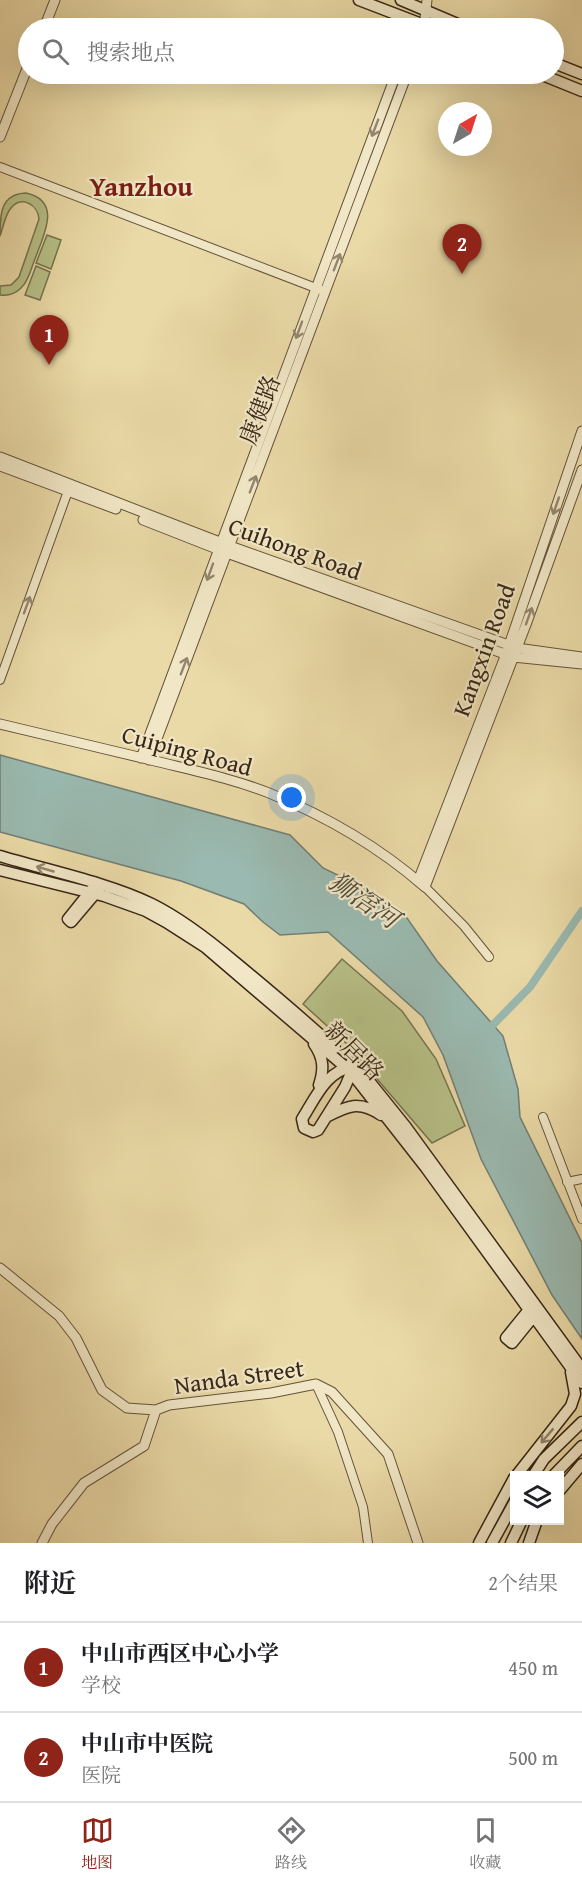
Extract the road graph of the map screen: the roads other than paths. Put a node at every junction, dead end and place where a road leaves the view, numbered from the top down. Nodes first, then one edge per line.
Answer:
1 (55, 0) edge
2 (359, 0) edge
3 (401, 0) edge
4 (414, 3) edge
5 (426, 5) edge
6 (48, 18) edge
7 (401, 18) edge
8 (419, 18) edge
9 (449, 18) edge
10 (564, 67) edge
11 (582, 74) edge
12 (21, 84) edge
13 (392, 84) edge
14 (403, 84) edge
15 (564, 84) edge
16 (582, 91) edge
17 (0, 137) edge
18 (0, 167) edge
19 (315, 287) junction
20 (326, 292) junction
21 (582, 430) edge
22 (0, 457) edge
23 (0, 466) edge
24 (582, 470) edge
25 (68, 491) junction
26 (224, 548) junction
27 (511, 651) junction
28 (582, 657) edge
29 (582, 664) edge
30 (0, 680) edge
31 (0, 724) edge
32 (145, 759) junction
33 (0, 856) edge
34 (0, 870) edge
35 (422, 884) junction
36 (95, 889) junction
37 (489, 957) dead end
38 (298, 1026) junction
39 (351, 1069) junction
40 (313, 1101) junction
41 (327, 1115) junction
42 (543, 1117) dead end
43 (390, 1121) junction
44 (582, 1179) edge
45 (567, 1182) junction
46 (582, 1219) edge
47 (0, 1268) edge
48 (534, 1310) junction
49 (577, 1366) edge
50 (582, 1383) edge
51 (316, 1384) junction
52 (156, 1410) junction
53 (582, 1422) edge
54 (582, 1446) edge
55 (582, 1464) edge
56 (520, 1471) edge
57 (536, 1471) edge
58 (558, 1471) edge
59 (564, 1485) edge
60 (510, 1486) edge
61 (510, 1510) edge
62 (520, 1525) edge
63 (536, 1525) edge
64 (42, 1543) edge
65 (369, 1543) edge
66 (418, 1543) edge
67 (479, 1543) edge
68 (492, 1543) edge
69 (511, 1543) edge
70 (529, 1543) edge

1 - 6 street
2 - 7 main road
3 - 4 main road
4 - 5 main road
4 - 8 street
5 - 9 main road
10 - 11 main road
12 - 17 street
13 -> 19 street, 康健路
20 -> 14 street, 康健路
15 - 16 main road
18 - 19 street
19 - 20 street
19 -> 26 street, 康健路
26 -> 20 street, 康健路
21 -> 27 street, Kangxin Road
22 - 26 street, Cuihong Road
23 - 25 street, Cuihong Road
27 -> 24 street, Kangxin Road
25 - 26 street, Cuihong Road
30 -> 25 street
26 - 27 street, Cuihong Road
26 - 32 street, 康健路
27 - 28 street, Cuihong Road
27 - 29 street, Cuihong Road
27 - 35 street, Kangxin Road
31 - 32 street, Cuiping Road
32 - 35 street, Cuiping Road
36 -> 33 main road, 新居路
34 - 36 main road, 新居路
35 - 37 street, Cuiping Road
36 - 38 main road, 新居路
36 - 39 main road, 新居路
38 - 39 main road, 新居路
38 - 40 main road
39 - 40 main road
39 - 41 main road
39 - 43 main road, 新居路
39 - 48 main road, 新居路
40 - 41 main road
40 - 41 main road
41 - 43 main road
42 - 45 street
43 - 48 main road, 新居路
44 - 45 street
45 - 46 street
47 - 52 street
48 - 49 main road, 新居路
49 - 50 main road, 新居路
49 -> 56 main road
51 - 52 street, Nanda Street
51 - 65 street
51 - 66 street, Nanda Street
52 - 64 street, Nanda Street
53 - 57 main road
54 - 58 main road
55 - 59 main road
60 - 67 main road
61 - 68 main road
62 - 69 main road
63 - 70 main road

